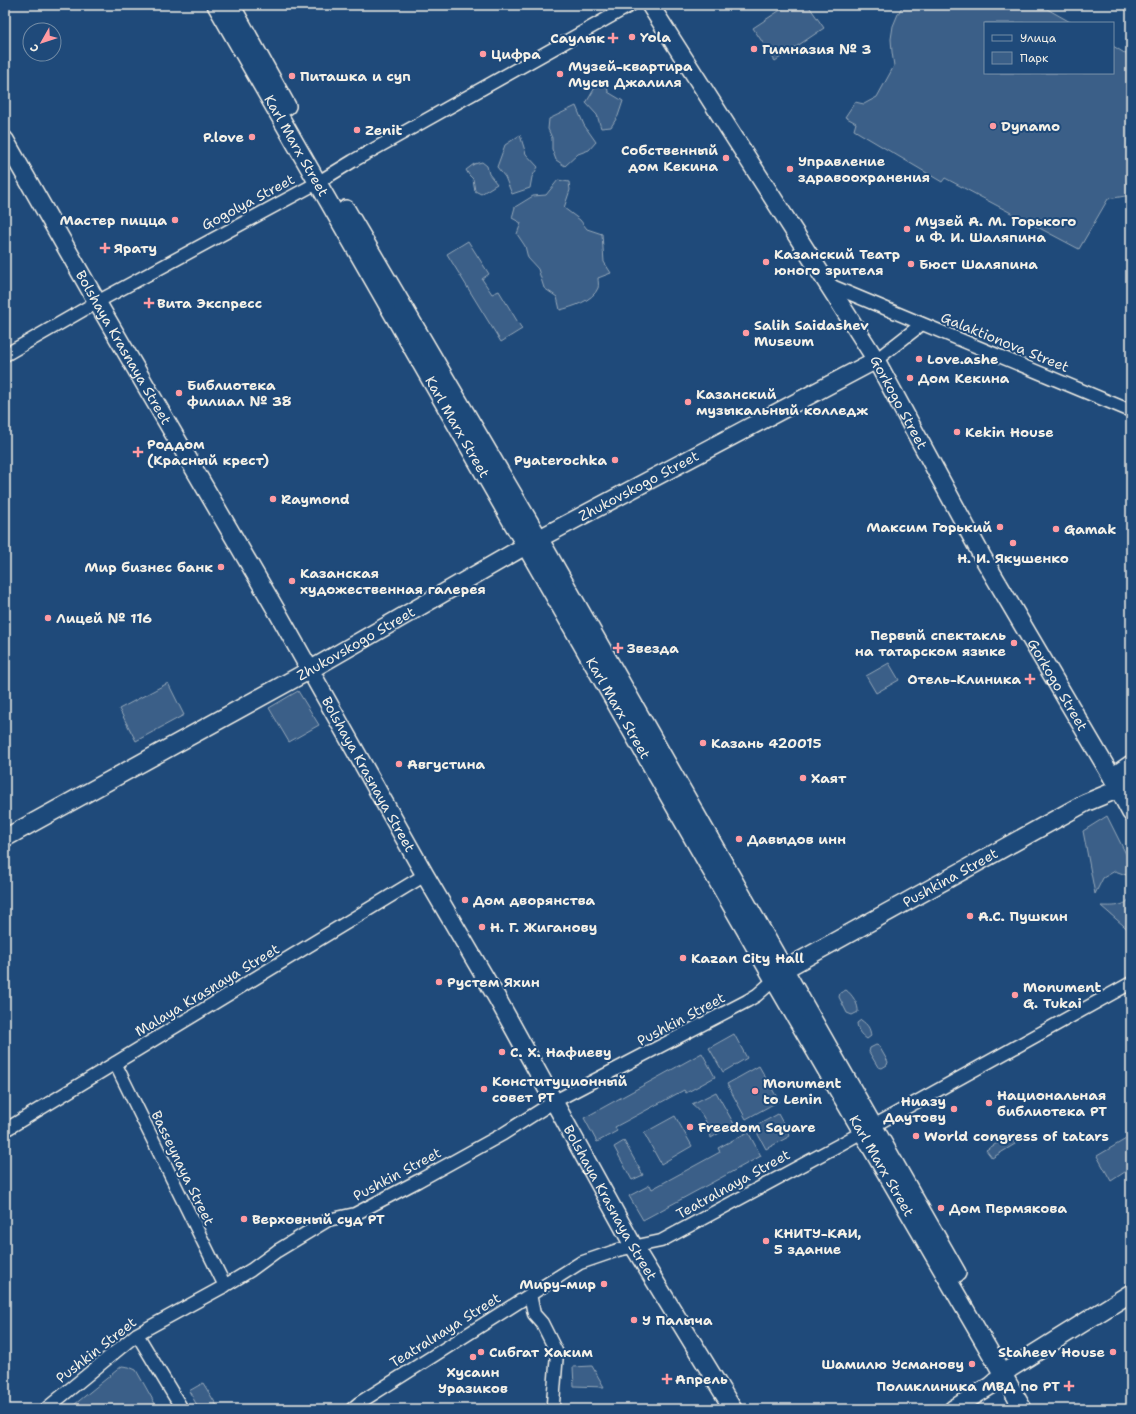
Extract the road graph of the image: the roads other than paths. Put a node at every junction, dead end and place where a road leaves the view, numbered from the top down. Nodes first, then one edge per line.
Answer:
1 (216, 5) edge
2 (231, 5) edge
3 (631, 5) edge
4 (650, 5) edge
5 (5, 140) edge
6 (322, 180) junction
7 (827, 284) junction
8 (96, 302) junction
9 (922, 324) junction
10 (5, 355) edge
11 (876, 360) junction
12 (1131, 411) edge
13 (532, 542) junction
14 (310, 670) junction
15 (1131, 764) edge
16 (1120, 783) edge
17 (1131, 813) edge
18 (5, 838) edge
19 (425, 874) junction
20 (779, 974) junction
21 (1131, 983) edge
22 (115, 1063) junction
23 (555, 1101) junction
24 (868, 1129) junction
25 (5, 1130) edge
26 (634, 1247) junction
27 (224, 1286) junction
28 (1131, 1293) edge
29 (530, 1294) junction
30 (137, 1334) junction
31 (1007, 1372) junction
32 (46, 1409) edge
33 (182, 1409) edge
34 (352, 1409) edge
35 (554, 1409) edge
36 (733, 1409) edge
37 (953, 1409) edge
38 (1022, 1409) edge
39 (1035, 1409) edge

1 - 6 main road, Karl Marx Street
2 - 6 main road, Karl Marx Street
3 - 6 street, Gogolya Street
4 - 7 main road, Gorkogo Street
5 - 8 main road, Bolshaya Krasnaya Street
6 - 8 street, Gogolya Street
6 - 13 main road, Karl Marx Street
7 - 9 street
7 - 11 main road, Gorkogo Street
8 - 10 street, Gogolya Street
8 - 14 main road, Bolshaya Krasnaya Street
9 - 11 street, Galaktionova Street
9 - 12 street, Galaktionova Street
11 - 13 main road, Zhukovskogo Street
11 - 16 main road, Gorkogo Street
13 - 14 main road, Zhukovskogo Street
13 - 20 main road, Karl Marx Street
14 - 18 main road, Zhukovskogo Street
14 - 19 main road, Bolshaya Krasnaya Street
15 - 16 main road, Pushkina Street
16 - 17 main road, Gorkogo Street
16 - 20 main road, Pushkina Street
19 - 22 street, Malaya Krasnaya Street
19 - 23 main road, Bolshaya Krasnaya Street
20 - 23 street, Pushkin Street
20 - 24 main road, Karl Marx Street
21 - 24 street, Teatralnaya Street
22 - 25 street, Malaya Krasnaya Street
22 - 27 street, Basseynaya Street
23 - 26 main road, Bolshaya Krasnaya Street
23 - 27 street, Pushkin Street
24 - 26 street, Teatralnaya Street
24 - 31 main road, Karl Marx Street
26 - 29 street, Teatralnaya Street
26 - 36 main road, Bolshaya Krasnaya Street
27 - 30 street, Pushkin Street
28 - 31 main road
29 - 34 street, Teatralnaya Street
29 - 35 street
30 - 32 street, Pushkin Street
30 - 33 street
31 - 37 main road
31 - 38 main road, Karl Marx Street
31 - 39 main road, Karl Marx Street

